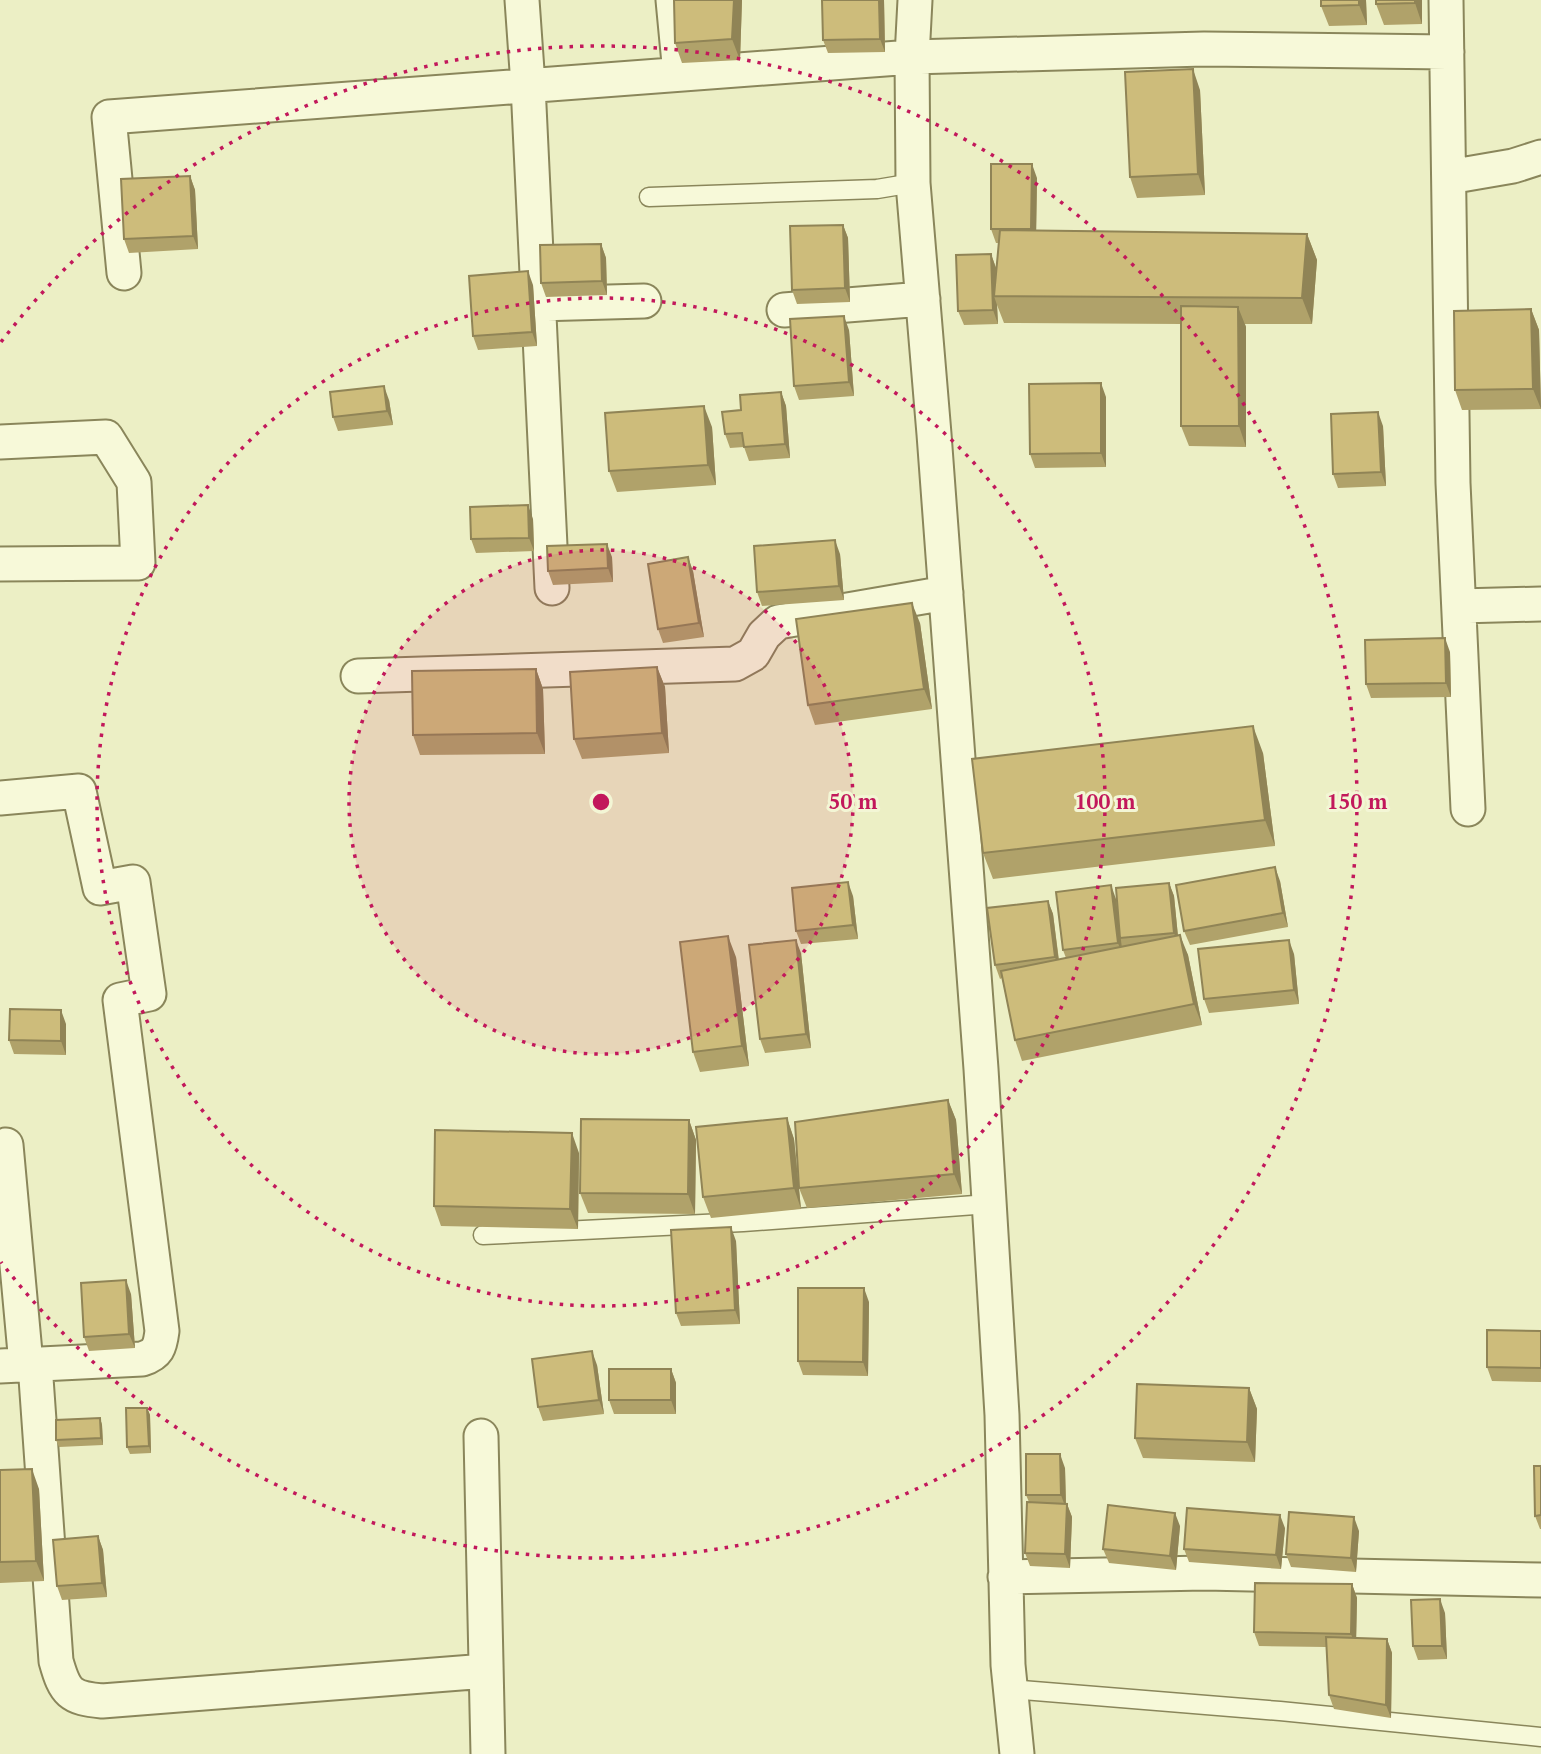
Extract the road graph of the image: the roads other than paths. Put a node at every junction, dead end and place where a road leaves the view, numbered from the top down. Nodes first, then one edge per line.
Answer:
1 (522, 0) edge
2 (673, 0) edge
3 (915, 0) edge
4 (1446, 0) edge
5 (1447, 52) junction
6 (912, 57) junction
7 (680, 74) junction
8 (528, 85) junction
9 (1541, 157) edge
10 (1449, 177) junction
11 (913, 183) junction
12 (649, 197) dead end
13 (124, 273) dead end
14 (923, 299) junction
15 (643, 301) dead end
16 (538, 304) junction
17 (784, 310) dead end
18 (0, 442) edge
19 (0, 564) edge
20 (552, 589) edge
21 (946, 593) junction
22 (1541, 604) edge
23 (1459, 606) junction
24 (358, 676) dead end
25 (0, 798) edge
26 (1468, 809) dead end
27 (6, 1145) dead end
28 (989, 1204) junction
29 (484, 1235) dead end
30 (20, 1365) edge
31 (481, 1436) dead end
32 (1005, 1577) junction
33 (1541, 1580) edge
34 (486, 1671) junction
35 (1010, 1689) junction
36 (1541, 1737) edge
37 (488, 1754) edge
38 (1017, 1754) edge

1 - 8 street
2 - 7 street
3 - 6 street
4 - 5 street
5 - 6 street
5 - 10 street
6 - 7 street
6 - 11 street
7 - 8 street
8 - 13 street
8 - 16 street
9 - 10 street
10 - 23 street
11 - 12 lane
11 - 14 street
14 - 17 street
14 - 21 street
15 - 16 street
16 - 20 street
18 - 19 street
21 - 24 street
21 - 28 street
22 - 23 street
23 - 26 street
25 - 30 street
27 - 30 street
28 - 29 lane
28 - 32 street
30 - 34 street
31 - 34 street
32 - 33 street
32 - 35 street
34 - 37 street
35 - 36 lane
35 - 38 street

